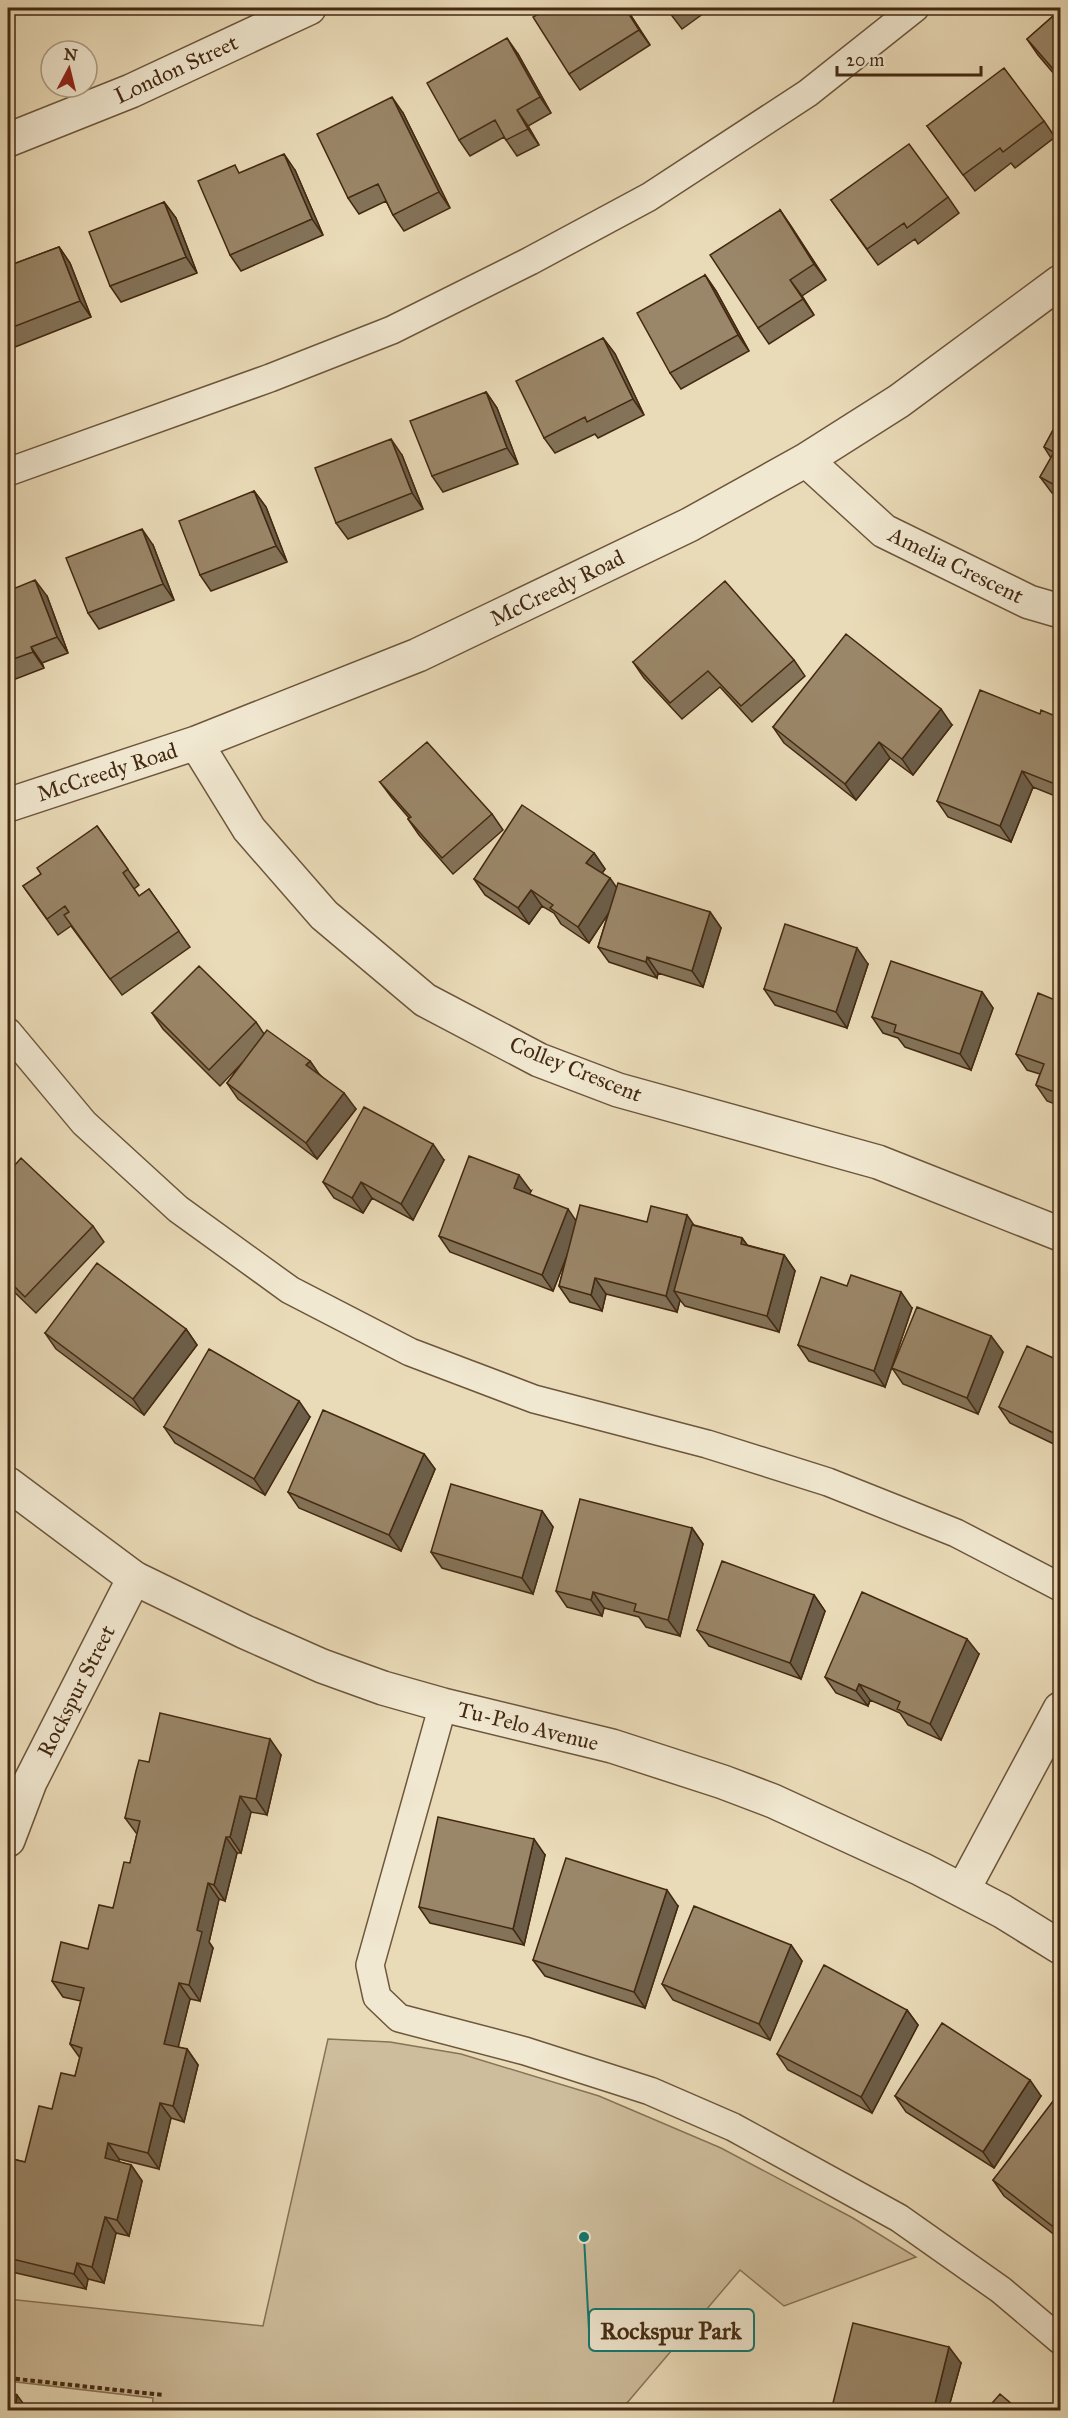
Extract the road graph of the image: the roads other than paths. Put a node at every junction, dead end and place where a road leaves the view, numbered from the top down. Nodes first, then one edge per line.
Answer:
1 (309, 8) edge
2 (915, 8) edge
3 (8, 140) edge
4 (1060, 282) edge
5 (806, 460) junction
6 (8, 472) edge
7 (1060, 611) edge
8 (196, 743) junction
9 (8, 805) edge
10 (8, 1032) edge
11 (1060, 1234) edge
12 (8, 1484) edge
13 (134, 1578) junction
14 (1060, 1587) edge
15 (443, 1705) junction
16 (1060, 1709) edge
17 (8, 1840) edge
18 (963, 1890) junction
19 (1060, 1947) edge
20 (1060, 2340) edge

1 - 3 street, London Street
2 - 6 lane
4 - 5 street, McCreedy Road
5 - 7 street, Amelia Crescent
5 - 8 street, McCreedy Road
8 - 9 street, McCreedy Road
8 - 11 street, Colley Crescent
10 - 14 lane
12 - 13 street, Tu-Pelo Avenue
13 - 15 street, Tu-Pelo Avenue
13 - 17 street, Rockspur Street
15 - 18 street, Tu-Pelo Avenue
15 - 20 lane
16 - 18 street
18 - 19 street, Tu-Pelo Avenue

